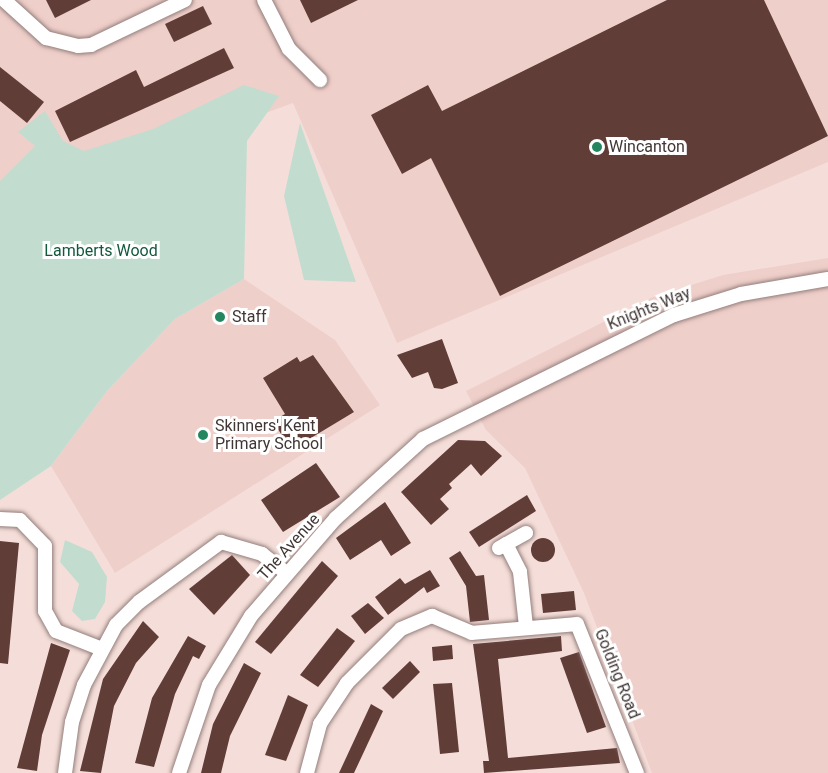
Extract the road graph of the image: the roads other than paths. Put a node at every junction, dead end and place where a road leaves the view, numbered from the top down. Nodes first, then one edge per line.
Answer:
1 (4, 0) edge
2 (185, 0) edge
3 (264, 0) edge
4 (320, 80) dead end
5 (828, 279) edge
6 (494, 401) joint
7 (0, 519) edge
8 (526, 533) dead end
9 (285, 573) junction
10 (526, 626) junction
11 (102, 649) junction
12 (65, 773) edge
13 (179, 773) edge
14 (307, 773) edge
15 (634, 773) edge

1 - 2 street
3 - 4 street
5 - 6 street, Knights Way
6 - 9 street, The Avenue
7 - 11 street
8 - 10 street
9 - 11 street
9 - 13 street, The Avenue
10 - 14 street, Golding Road
10 - 15 street, Golding Road
11 - 12 street

